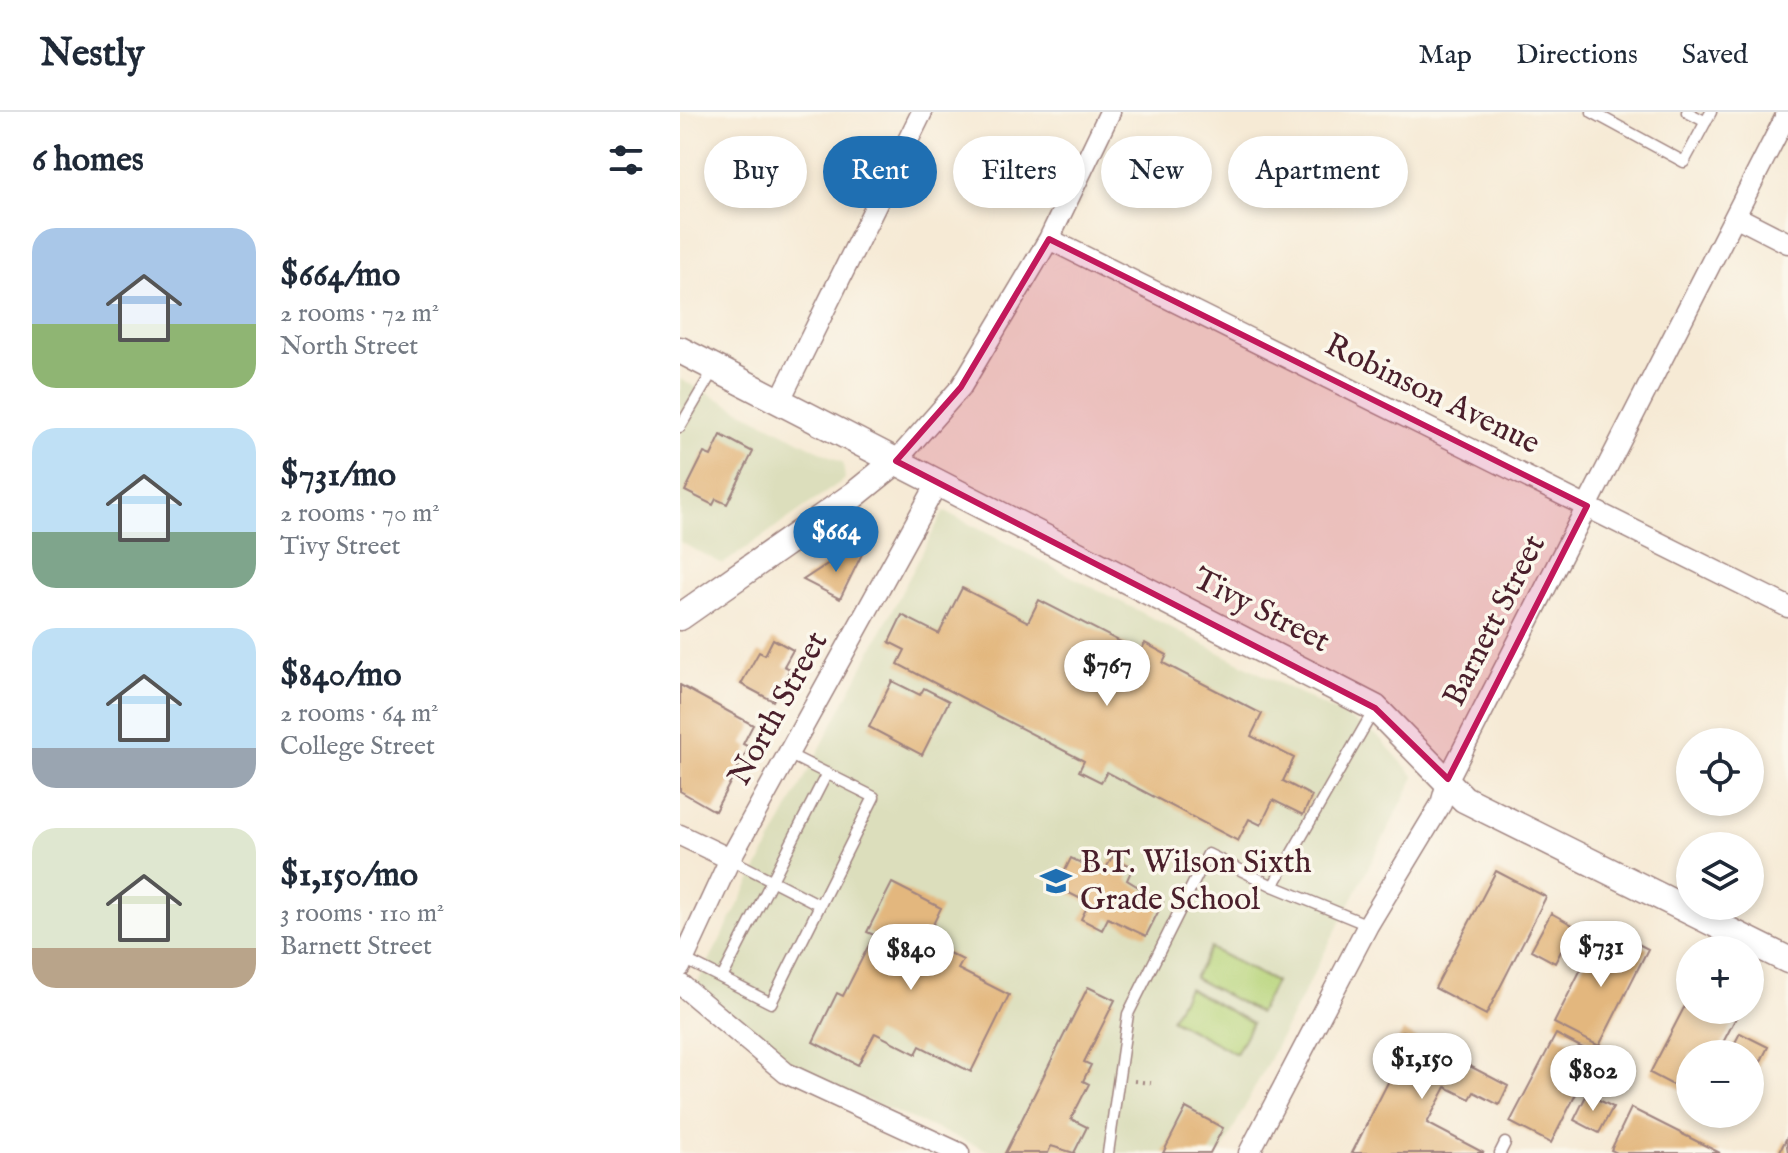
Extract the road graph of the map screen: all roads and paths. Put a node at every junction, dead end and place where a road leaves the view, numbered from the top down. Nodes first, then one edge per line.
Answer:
1 (922, 112) edge
2 (1110, 112) edge
3 (1592, 112) edge
4 (1687, 112) edge
5 (1787, 112) edge
6 (1709, 117) edge
7 (1735, 216) junction
8 (1049, 239) junction
9 (1788, 243) edge
10 (680, 350) edge
11 (715, 367) junction
12 (780, 400) junction
13 (680, 427) edge
14 (896, 461) junction
15 (938, 482) junction
16 (1587, 506) junction
17 (1788, 607) edge
18 (680, 617) edge
19 (1375, 708) junction
20 (788, 754) junction
21 (827, 773) junction
22 (1448, 779) junction
23 (680, 835) edge
24 (730, 859) junction
25 (772, 880) junction
26 (1273, 886) junction
27 (820, 905) junction
28 (1368, 925) junction
29 (1788, 960) edge
30 (682, 963) edge
31 (722, 978) junction
32 (680, 984) edge
33 (959, 1153) edge
34 (1108, 1153) edge
35 (1249, 1153) edge

1 - 12 street
2 - 8 street
3 - 6 lane
4 - 6 lane
5 - 7 street, Barnett Street
7 - 9 street
7 - 16 street, Barnett Street
8 - 14 street
8 - 16 street, Robinson Avenue
10 - 11 street, Tivy Street
11 - 12 street, Tivy Street
11 - 13 lane
12 - 14 street, Tivy Street
14 - 15 street, Tivy Street
14 - 18 street
15 - 19 street, Tivy Street
15 - 20 street, North Street
16 - 17 street, Robinson Avenue
16 - 22 street, Barnett Street
19 - 22 street, Tivy Street
19 - 26 lane
20 - 21 lane
20 - 24 street, North Street
21 - 25 lane
21 - 27 lane
22 - 28 street, Barnett Street
22 - 29 street, Tivy Street
23 - 24 street
24 - 25 lane
24 - 30 street, North Street
25 - 27 lane
25 - 31 lane
26 - 28 lane
26 - 34 lane
27 - 31 lane
28 - 35 street, Barnett Street
30 - 31 lane
32 - 33 street

